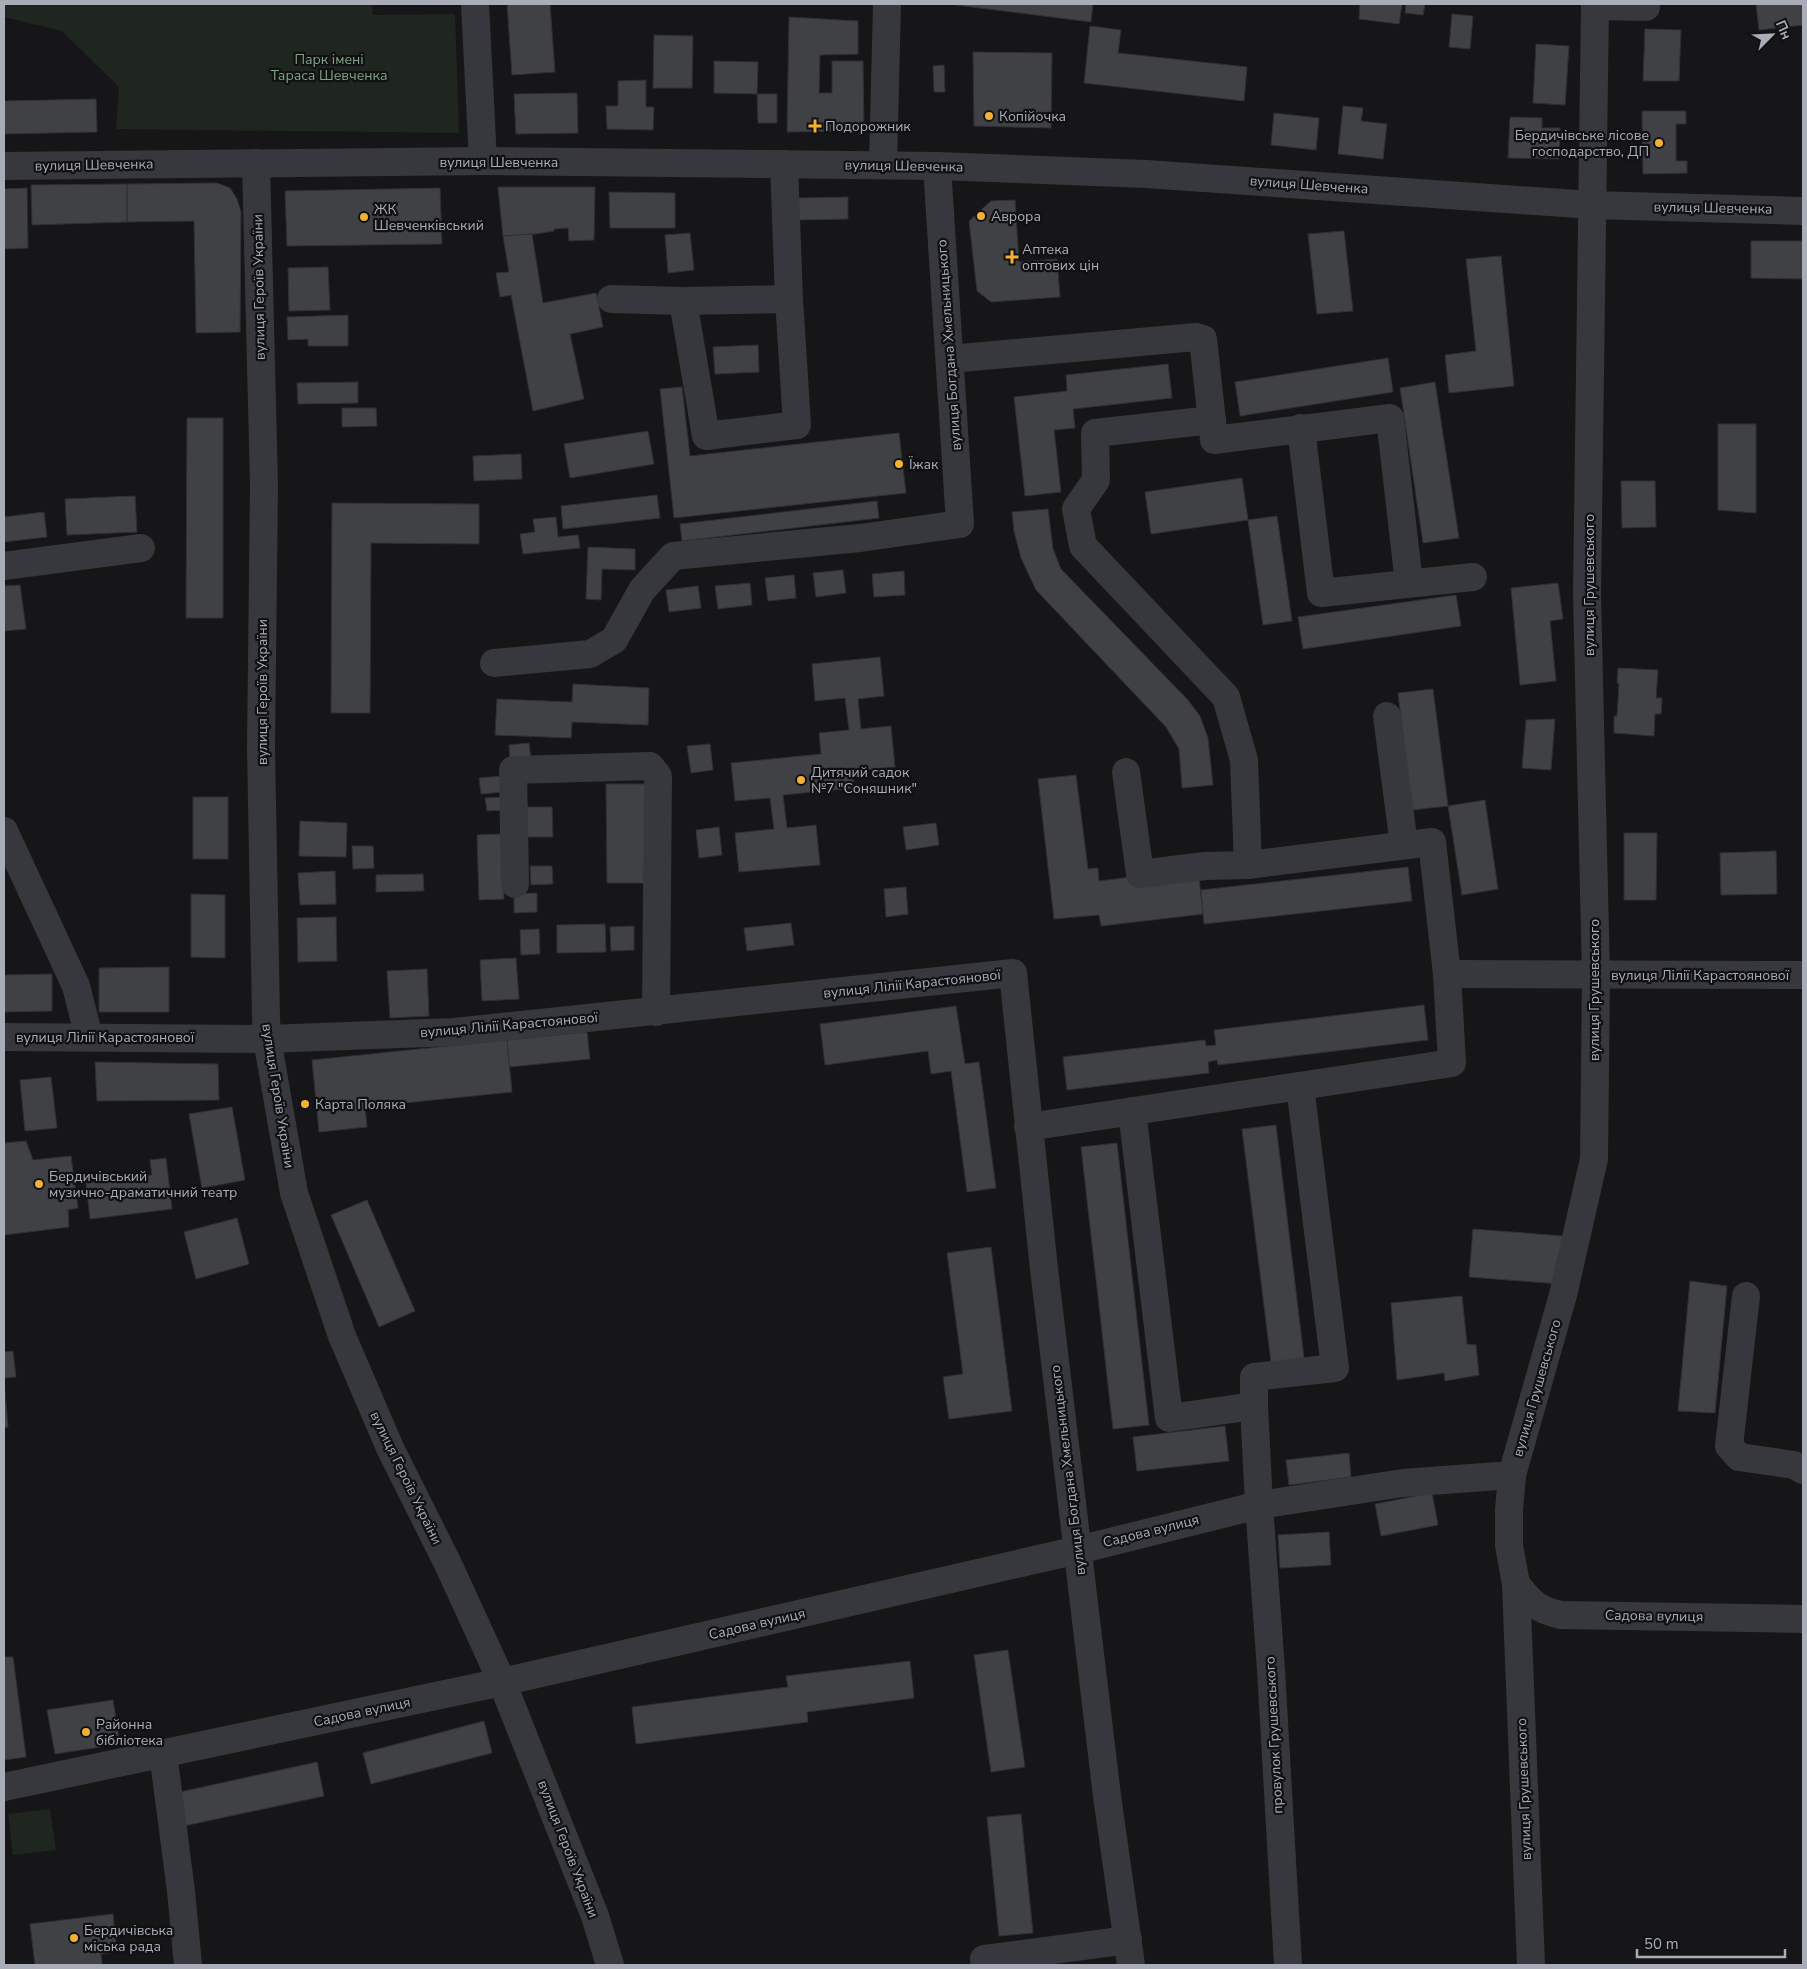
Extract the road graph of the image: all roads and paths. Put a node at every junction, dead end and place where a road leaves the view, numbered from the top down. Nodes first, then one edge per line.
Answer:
1 (475, 4) edge
2 (887, 4) edge
3 (1595, 5) edge
4 (1646, 8) dead end
5 (484, 161) junction
6 (256, 163) junction
7 (784, 164) junction
8 (883, 165) junction
9 (4, 166) edge
10 (937, 166) junction
11 (1592, 206) junction
12 (1803, 211) edge
13 (611, 299) dead end
14 (789, 299) junction
15 (682, 301) junction
16 (950, 359) junction
17 (1212, 420) junction
18 (1302, 428) junction
19 (141, 548) dead end
20 (4, 566) edge
21 (1473, 577) dead end
22 (1409, 584) junction
23 (494, 662) dead end
24 (1387, 716) dead end
25 (1126, 772) dead end
26 (4, 831) edge
27 (1404, 845) junction
28 (1248, 865) junction
29 (515, 884) dead end
30 (1013, 974) joint
31 (1447, 974) junction
32 (1803, 975) edge
33 (1596, 976) junction
34 (656, 1012) junction
35 (4, 1036) edge
36 (89, 1037) junction
37 (267, 1039) junction
38 (1300, 1086) junction
39 (1132, 1111) junction
40 (1028, 1127) junction
41 (1746, 1296) dead end
42 (1254, 1406) junction
43 (1803, 1470) edge
44 (1512, 1475) junction
45 (1258, 1505) junction
46 (1078, 1550) junction
47 (1516, 1584) junction
48 (1803, 1620) edge
49 (502, 1682) junction
50 (163, 1753) junction
51 (4, 1787) edge
52 (1130, 1952) edge
53 (188, 1965) edge
54 (610, 1965) edge
55 (985, 1965) edge
56 (1288, 1965) edge
57 (1531, 1965) edge

1 - 5 street
2 - 8 street
3 - 4 street
3 - 11 street, вулиця Грушевського
5 - 6 street, вулиця Шевченка
5 - 7 street, вулиця Шевченка
6 - 9 street, вулиця Шевченка
6 - 37 street, вулиця Героїв України
7 - 8 street, вулиця Шевченка
7 - 14 street
8 - 10 street, вулиця Шевченка
10 - 11 street, вулиця Шевченка
10 - 16 street, вулиця Богдана Хмельницького
11 - 12 street, вулиця Шевченка
11 - 33 street, вулиця Грушевського
13 - 15 street
14 - 15 street
14 - 15 street
16 - 17 street
16 - 23 street, вулиця Богдана Хмельницького
17 - 18 street
17 - 28 street
18 - 22 street
18 - 22 street
19 - 20 street
21 - 22 street
24 - 27 street
25 - 28 street
26 - 36 street
27 - 28 street
27 - 31 street
29 - 34 street
30 - 34 street, вулиця Лілії Карастоянової
30 - 40 street, вулиця Богдана Хмельницького
31 - 33 street, вулиця Лілії Карастоянової
31 - 38 street
32 - 33 street, вулиця Лілії Карастоянової
33 - 44 street, вулиця Грушевського
34 - 37 street, вулиця Лілії Карастоянової
35 - 36 street, вулиця Лілії Карастоянової
36 - 37 street, вулиця Лілії Карастоянової
37 - 49 street, вулиця Героїв України
38 - 39 street
38 - 42 street, провулок Грушевського
39 - 40 street
39 - 42 street
40 - 46 street, вулиця Богдана Хмельницького
41 - 43 street
42 - 45 street, провулок Грушевського
44 - 45 street, Садова вулиця
44 - 47 street, вулиця Грушевського
45 - 46 street, Садова вулиця
45 - 56 street, провулок Грушевського
46 - 49 street, Садова вулиця
46 - 52 street, вулиця Богдана Хмельницького
47 - 48 street, Садова вулиця
47 - 57 street, вулиця Грушевського
49 - 50 street, Садова вулиця
49 - 54 street, вулиця Героїв України
50 - 51 street, Садова вулиця
50 - 53 street
52 - 55 street

